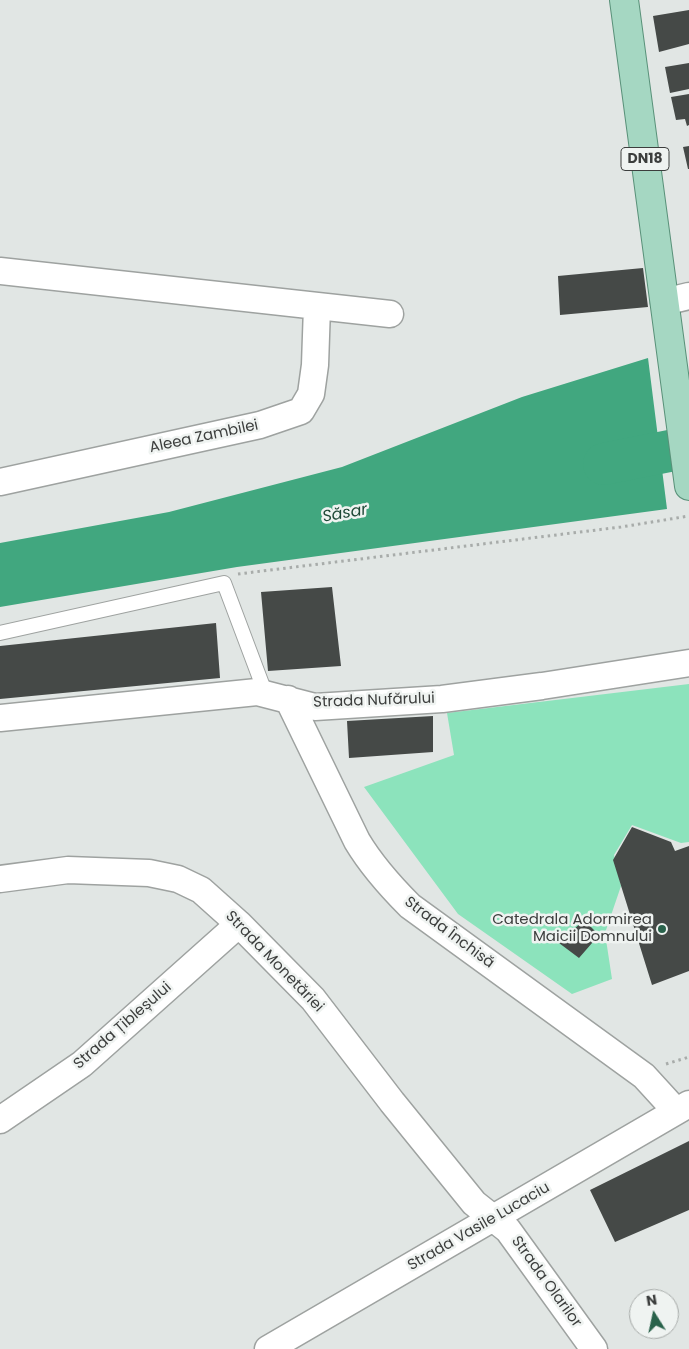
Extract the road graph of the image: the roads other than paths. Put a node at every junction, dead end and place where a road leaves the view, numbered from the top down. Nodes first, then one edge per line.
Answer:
1 (625, 8) edge
2 (0, 271) edge
3 (676, 299) edge
4 (317, 307) junction
5 (390, 314) dead end
6 (0, 482) edge
7 (689, 486) edge
8 (0, 633) edge
9 (689, 663) edge
10 (277, 696) junction
11 (0, 718) edge
12 (0, 879) edge
13 (239, 924) junction
14 (683, 1107) edge
15 (0, 1120) edge
16 (494, 1218) junction
17 (268, 1349) edge
18 (594, 1349) edge

1 - 3 main road, DN18
2 - 4 street
3 - 7 main road, DN18
4 - 5 street
4 - 6 street, Aleea Zambilei
8 - 10 lane
9 - 10 street, Strada Nufărului
10 - 11 street, Strada Nufărului
10 - 14 street, Strada Închisă
12 - 13 street, Strada Monetăriei
13 - 15 street, Strada Țibleșului
13 - 16 street, Strada Monetăriei
14 - 16 street, Strada Vasile Lucaciu
16 - 17 street, Strada Vasile Lucaciu
16 - 18 street, Strada Olarilor

